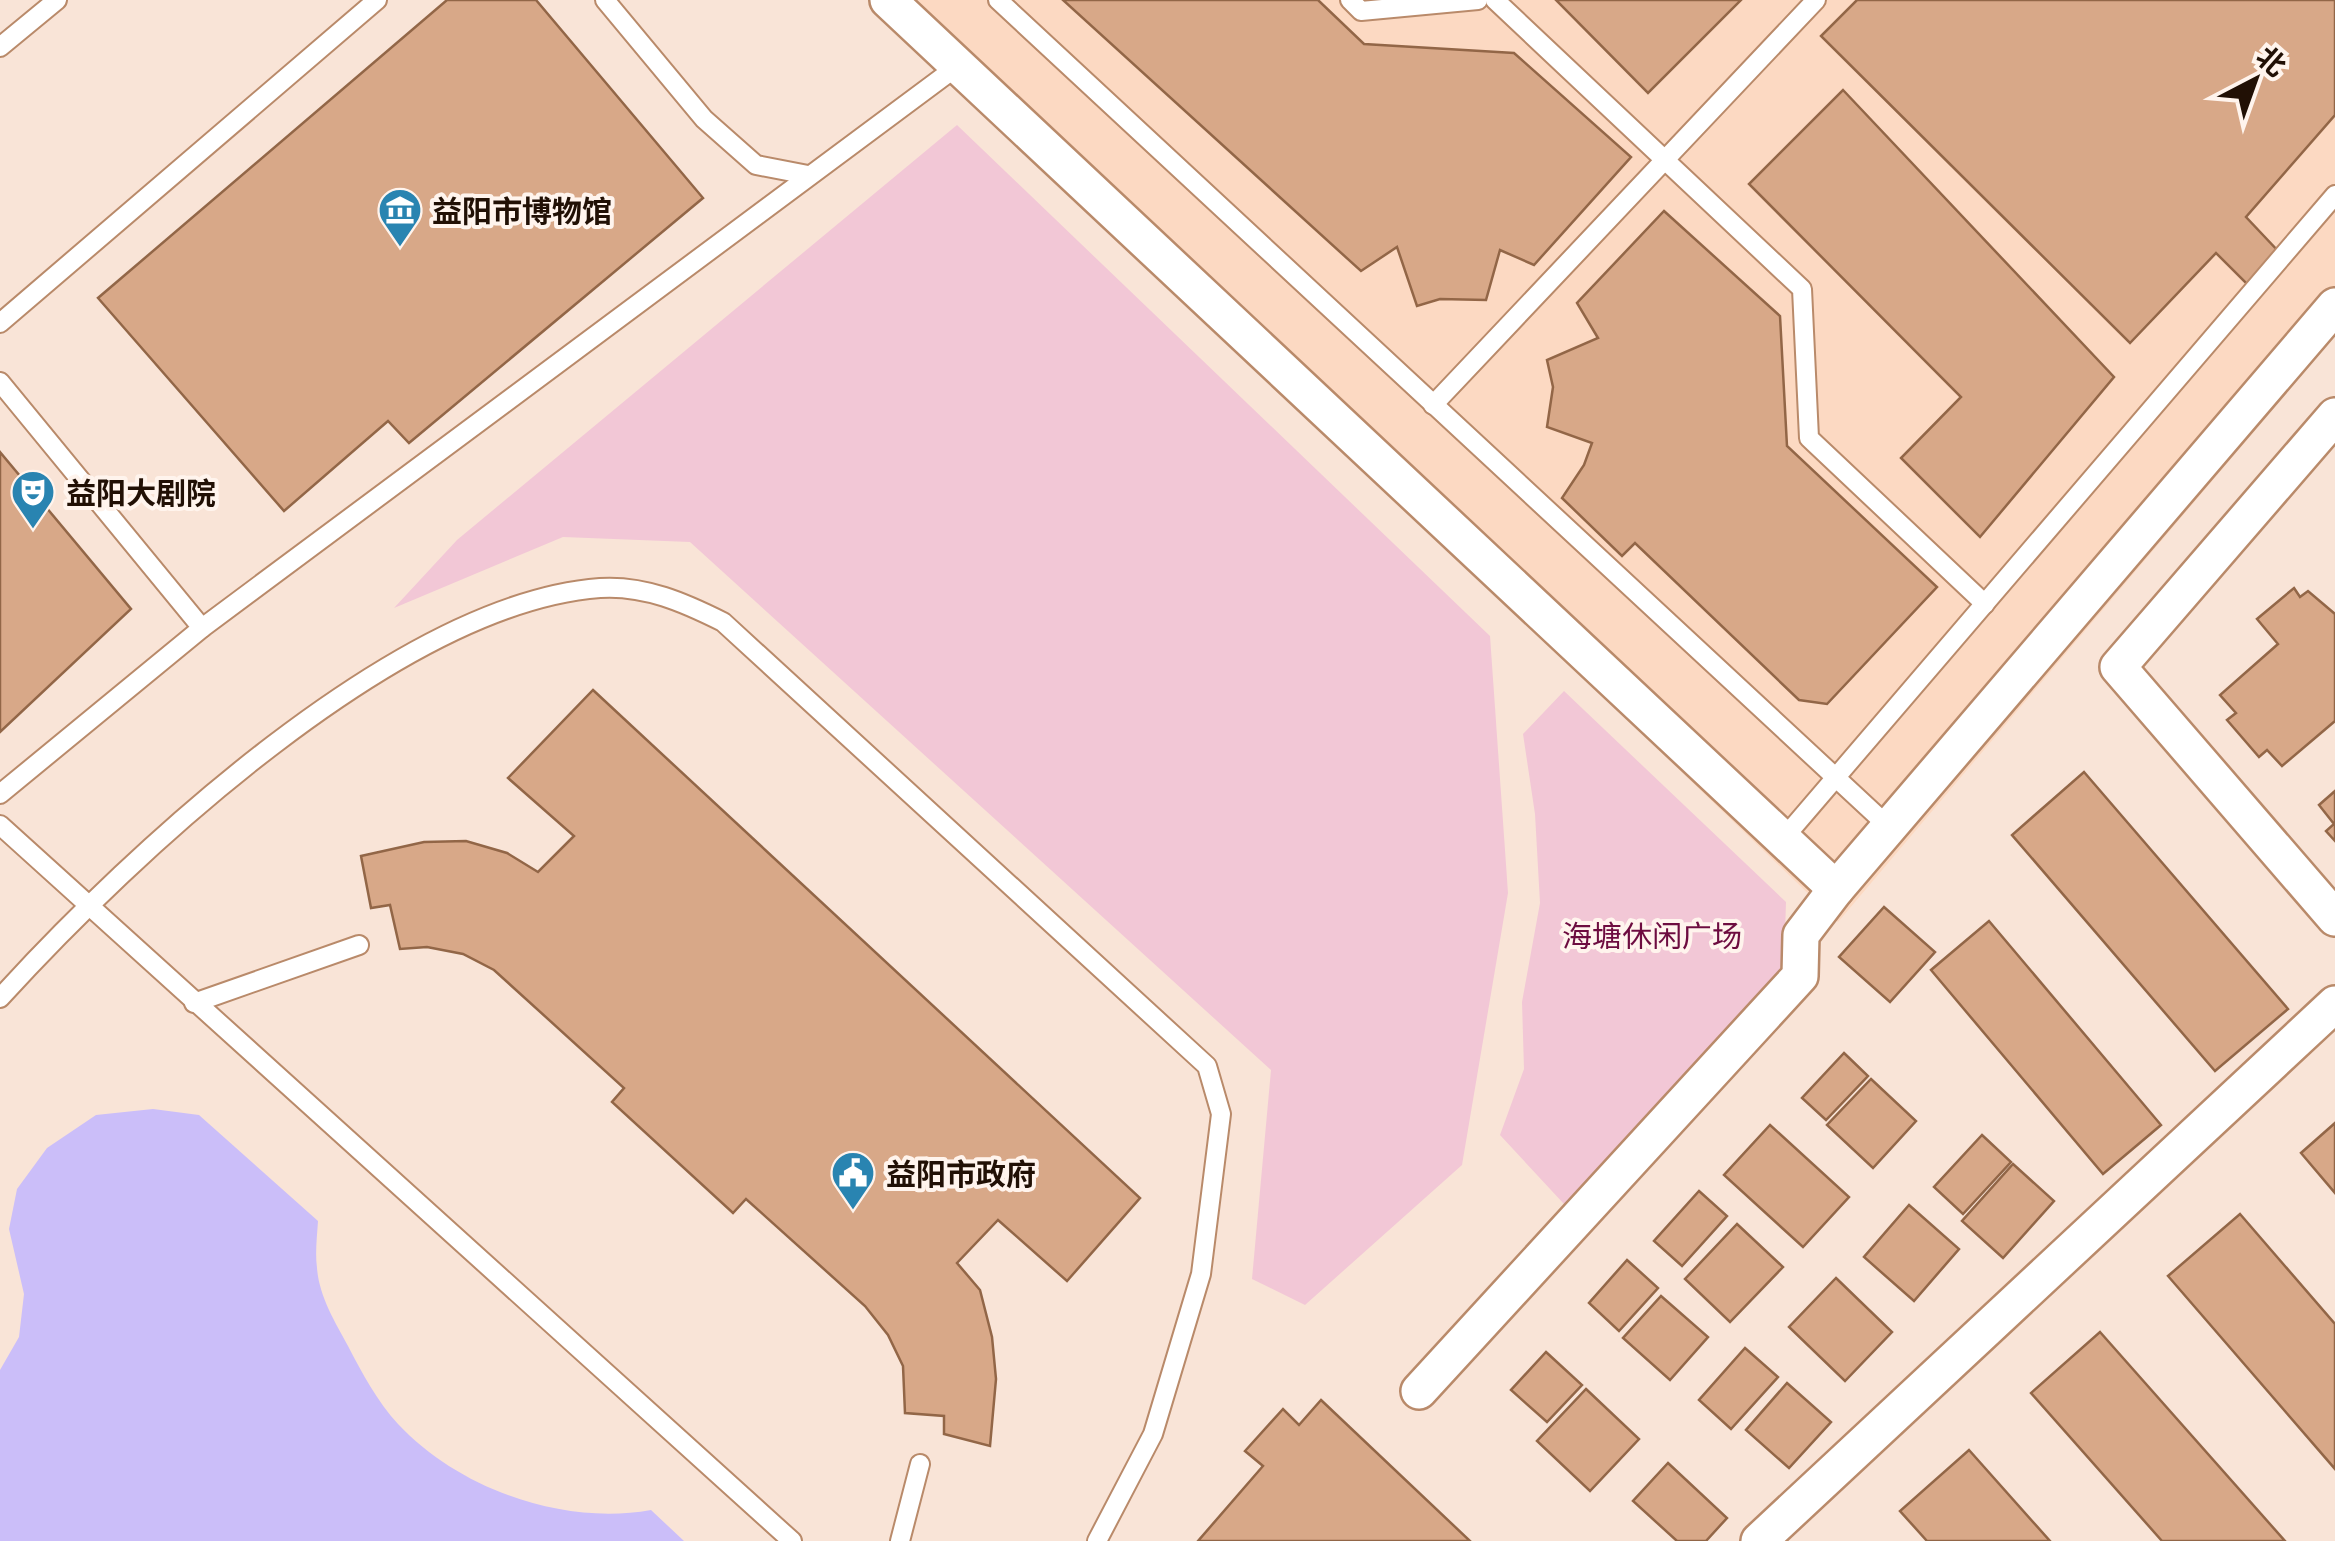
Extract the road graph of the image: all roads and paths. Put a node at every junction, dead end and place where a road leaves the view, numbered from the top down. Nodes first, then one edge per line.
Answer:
1 (56, 0) edge
2 (377, 0) edge
3 (605, 0) edge
4 (888, 0) edge
5 (998, 0) edge
6 (1350, 0) edge
7 (1478, 0) edge
8 (1495, 0) edge
9 (1816, 0) edge
10 (0, 46) edge
11 (959, 65) junction
12 (1665, 160) junction
13 (808, 176) junction
14 (2335, 196) edge
15 (2335, 306) edge
16 (0, 323) edge
17 (0, 382) edge
18 (1433, 404) junction
19 (2335, 416) edge
20 (1985, 604) junction
21 (202, 628) junction
22 (1836, 778) junction
23 (0, 794) edge
24 (0, 825) edge
25 (1889, 827) junction
26 (1784, 839) junction
27 (1836, 889) junction
28 (87, 906) junction
29 (2335, 918) edge
30 (360, 945) dead end
31 (0, 998) edge
32 (194, 1002) junction
33 (2335, 1004) edge
34 (1419, 1391) dead end
35 (920, 1464) dead end
36 (792, 1541) edge
37 (900, 1541) edge
38 (1096, 1541) edge
39 (1759, 1541) edge

1 - 10 lane
2 - 16 lane
3 - 13 lane
4 - 11 street
5 - 18 lane
6 - 7 lane
8 - 12 lane
9 - 12 lane
11 - 13 lane
11 - 26 street
12 - 18 lane
12 - 20 lane
13 - 21 lane
14 - 20 lane
15 - 25 street
17 - 21 lane
18 - 22 lane
19 - 29 street
20 - 22 lane
21 - 23 lane
22 - 25 lane
22 - 26 lane
24 - 28 lane
25 - 27 street
26 - 27 street
27 - 34 street
28 - 31 lane
28 - 32 lane
28 - 38 lane
30 - 32 lane
32 - 36 lane
33 - 39 street
35 - 37 lane

